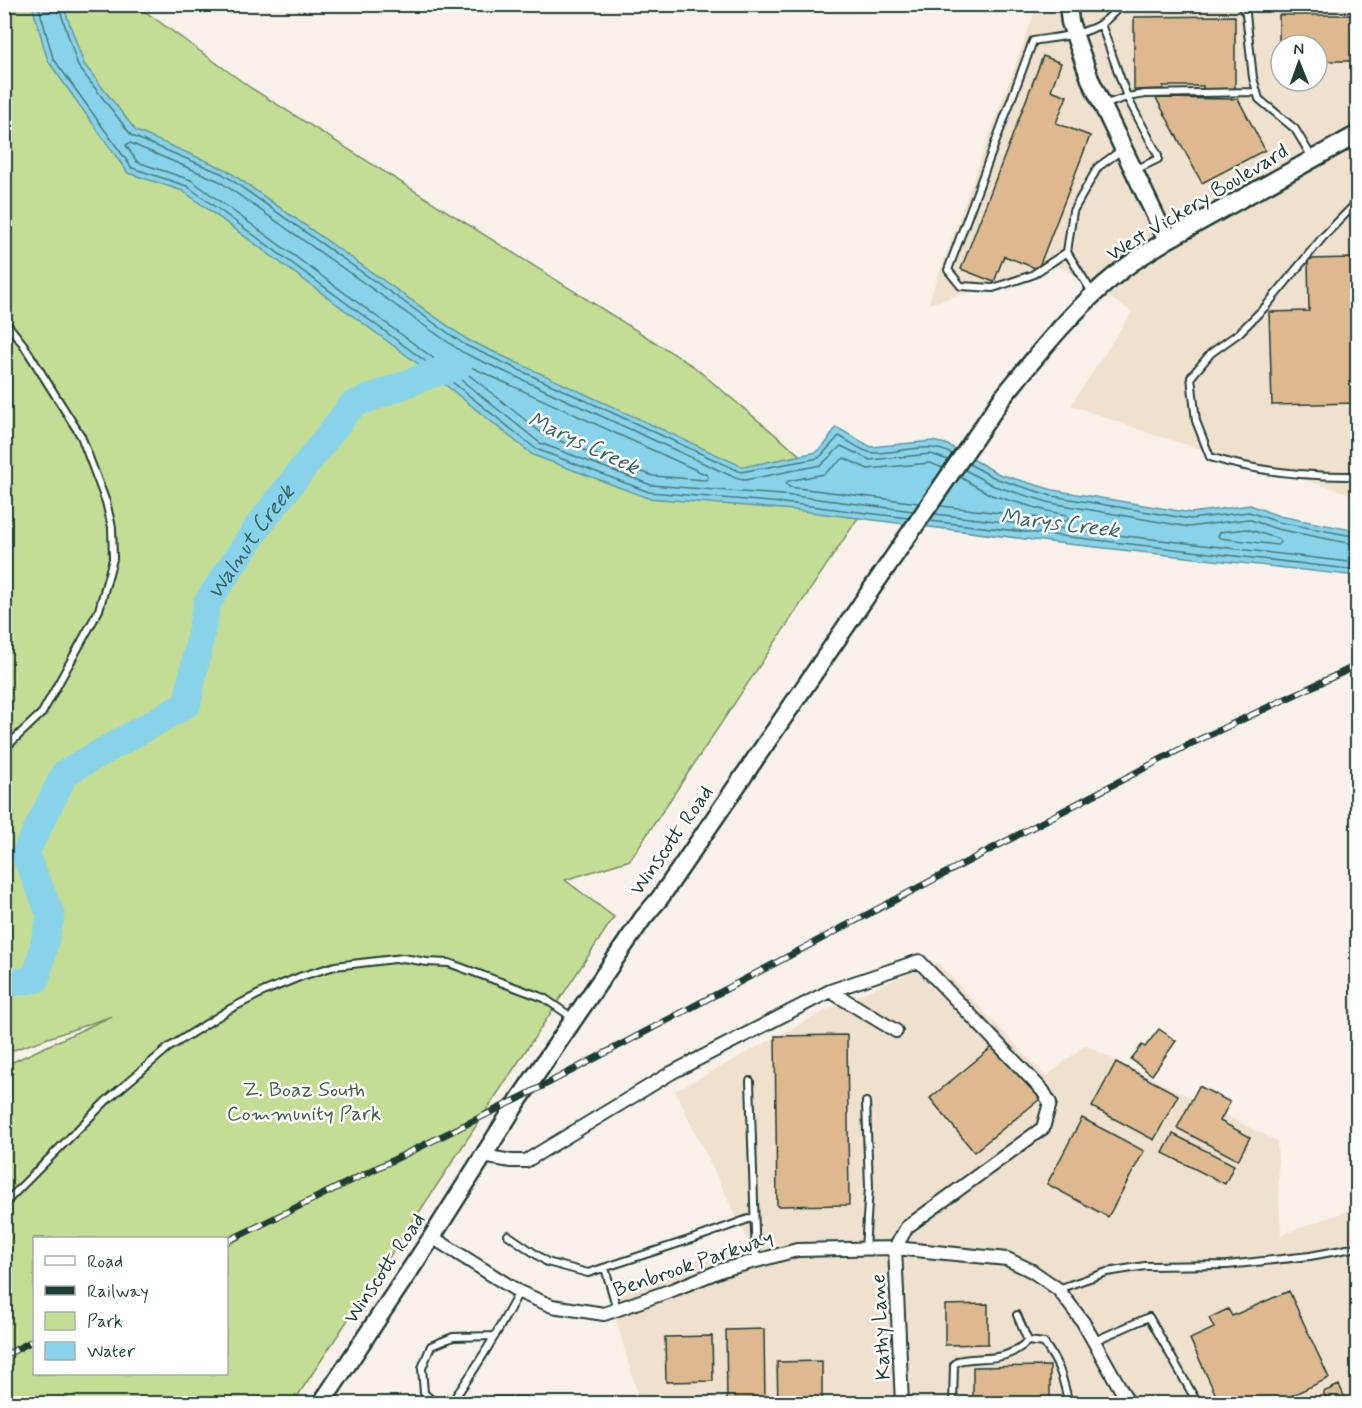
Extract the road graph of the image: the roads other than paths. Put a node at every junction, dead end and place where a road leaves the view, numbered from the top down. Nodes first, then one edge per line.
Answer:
1 (1068, 4) edge
2 (1125, 4) edge
3 (1240, 4) edge
4 (1101, 24) junction
5 (1075, 34) junction
6 (1256, 92) junction
7 (1127, 96) junction
8 (1102, 105) junction
9 (1358, 135) edge
10 (1123, 149) junction
11 (1313, 159) junction
12 (1134, 171) junction
13 (1358, 201) edge
14 (1167, 240) junction
15 (1067, 252) junction
16 (1094, 295) junction
17 (4, 320) edge
18 (1358, 476) edge
19 (898, 551) joint
20 (4, 749) edge
21 (830, 991) junction
22 (574, 1018) junction
23 (896, 1031) dead end
24 (750, 1081) dead end
25 (866, 1102) dead end
26 (483, 1156) junction
27 (4, 1204) edge
28 (754, 1216) junction
29 (508, 1234) dead end
30 (432, 1238) junction
31 (1358, 1247) edge
32 (895, 1248) junction
33 (865, 1249) junction
34 (756, 1261) junction
35 (605, 1268) junction
36 (1058, 1289) junction
37 (519, 1292) junction
38 (617, 1309) junction
39 (1017, 1315) dead end
40 (495, 1336) junction
41 (1028, 1341) junction
42 (1094, 1341) junction
43 (321, 1404) edge
44 (438, 1404) edge
45 (902, 1404) edge
46 (953, 1404) edge
47 (1068, 1404) edge
48 (1129, 1404) edge
49 (1198, 1404) edge

1 - 5 main road
2 - 4 lane
3 - 6 lane
4 - 5 lane
4 - 7 lane
5 - 8 main road
5 - 15 lane
6 - 7 lane
6 - 11 lane
7 - 8 lane
7 - 12 lane
8 - 10 main road
9 - 11 main road, West Vickery Boulevard
10 - 12 main road
10 - 15 lane
11 - 14 main road, West Vickery Boulevard
12 - 14 main road
13 - 18 lane
14 - 16 main road, West Vickery Boulevard
15 - 16 lane
16 - 19 main road, West Vickery Boulevard
17 - 20 lane
19 - 22 main road, Winscott Road
21 - 23 street
21 - 26 street
21 - 32 street
22 - 26 main road, Winscott Road
22 - 27 lane
24 - 28 lane
25 - 33 lane
26 - 30 main road, Winscott Road
28 - 34 lane
28 - 35 lane
29 - 35 lane
30 - 37 street, Benbrook Parkway
30 - 43 main road, Winscott Road
31 - 36 lane
32 - 33 street, Benbrook Parkway
32 - 36 street, Benbrook Parkway
32 - 45 street, Kathy Lane
33 - 34 street, Benbrook Parkway
34 - 38 street, Benbrook Parkway
35 - 38 lane
36 - 42 street, Benbrook Parkway
37 - 38 street, Benbrook Parkway
37 - 40 lane
39 - 41 lane
40 - 44 lane
40 - 44 lane
41 - 46 lane
41 - 47 lane
42 - 48 street, Benbrook Parkway
42 - 49 lane

